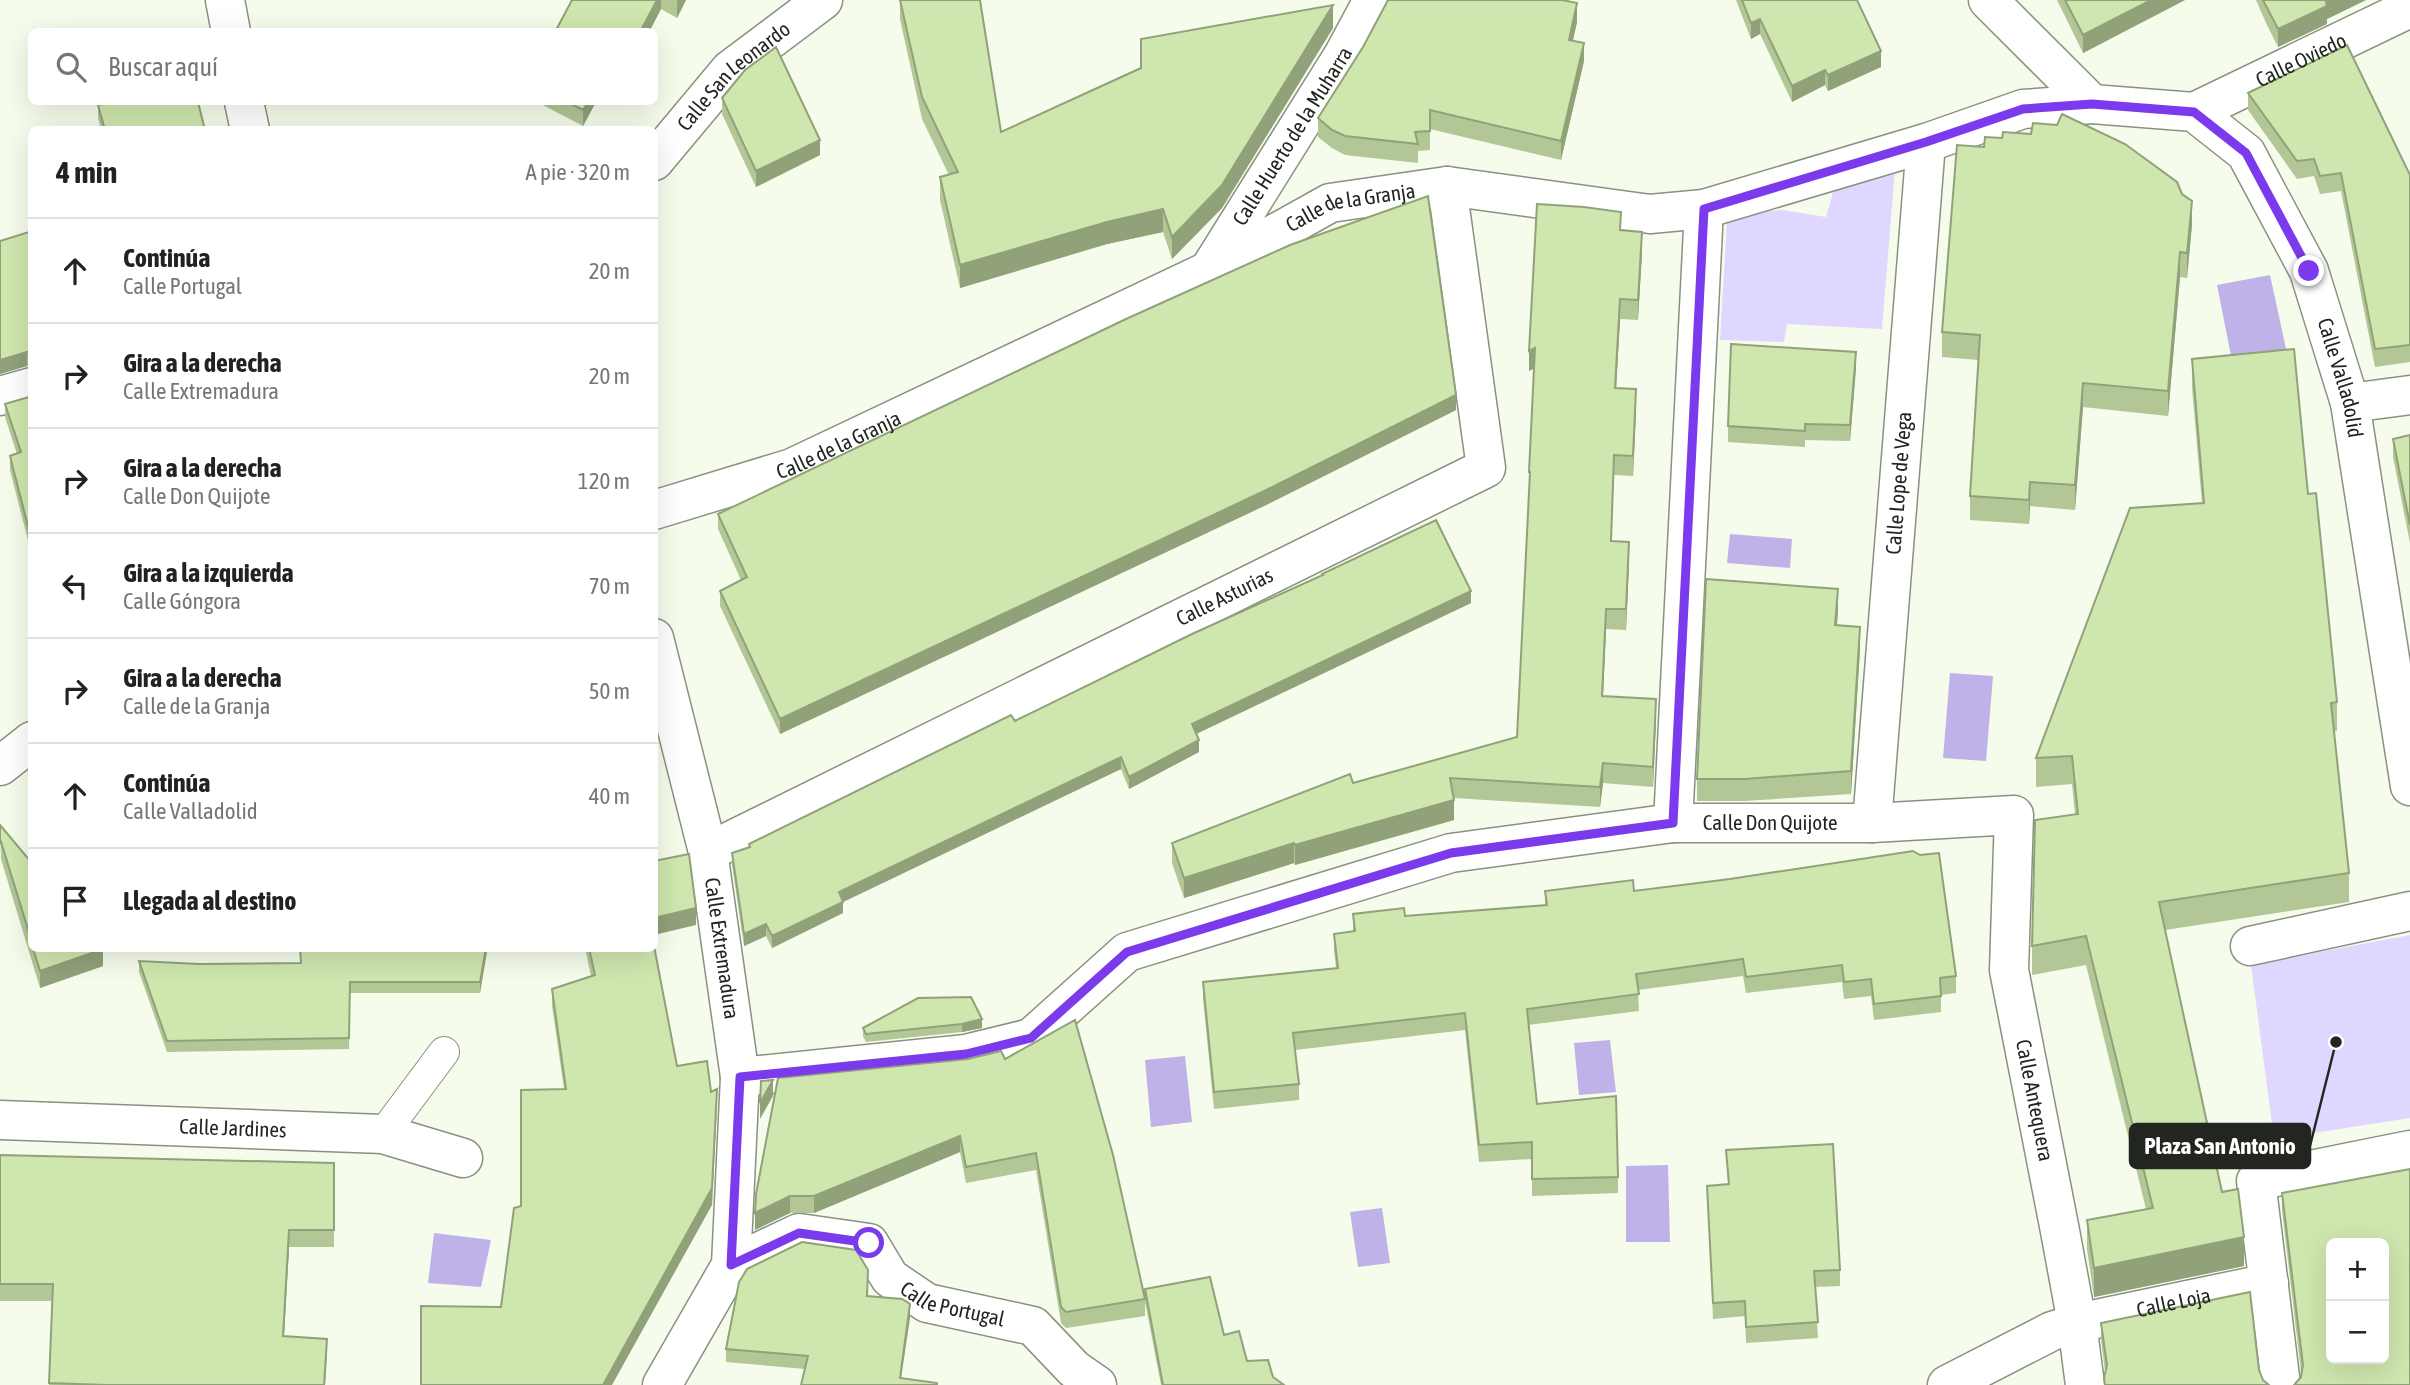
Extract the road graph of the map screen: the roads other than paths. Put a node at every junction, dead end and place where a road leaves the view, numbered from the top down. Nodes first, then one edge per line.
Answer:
1 (225, 0) edge
2 (823, 0) edge
3 (1373, 0) edge
4 (1988, 0) edge
5 (2410, 8) edge
6 (230, 28) edge
7 (2092, 104) junction
8 (245, 105) edge
9 (2194, 112) junction
10 (249, 126) edge
11 (1926, 142) junction
12 (658, 157) edge
13 (1447, 186) junction
14 (1704, 209) junction
15 (1208, 271) junction
16 (28, 388) edge
17 (2410, 395) edge
18 (0, 396) edge
19 (2350, 403) junction
20 (658, 509) edge
21 (658, 654) edge
22 (28, 744) edge
23 (0, 766) edge
24 (2410, 786) edge
25 (2014, 814) joint
26 (1673, 823) junction
27 (1872, 823) junction
28 (708, 852) junction
29 (2410, 911) edge
30 (2250, 946) dead end
31 (444, 1052) dead end
32 (740, 1077) junction
33 (0, 1120) edge
34 (383, 1134) junction
35 (2410, 1150) edge
36 (463, 1158) dead end
37 (731, 1265) junction
38 (2269, 1283) junction
39 (2077, 1324) junction
40 (662, 1385) edge
41 (1097, 1385) edge
42 (1947, 1385) edge
43 (2085, 1385) edge
44 (2281, 1385) edge

1 - 6 street
2 - 12 street, Calle San Leonardo
3 - 15 street, Calle Huerto de la Muharra
4 - 7 street
5 - 9 street, Calle Oviedo
7 - 9 street
7 - 11 street, Calle de la Granja
8 - 10 street
9 - 19 street, Calle Valladolid
11 - 14 street, Calle de la Granja
11 - 27 street, Calle Lope de Vega
13 - 14 street, Calle de la Granja
13 - 15 street, Calle de la Granja
13 - 28 street, Calle Asturias
14 - 26 street
15 - 20 street, Calle de la Granja
16 - 18 street
17 - 19 street
19 - 24 street, Calle Valladolid
21 - 28 street, Calle Extremadura
22 - 23 street
25 - 27 street, Calle Don Quijote
25 - 39 street, Calle Antequera
26 - 27 street, Calle Don Quijote
26 - 32 street, Calle Don Quijote
28 - 32 street, Calle Extremadura
29 - 30 street
31 - 34 lane
32 - 37 street, Calle Extremadura
33 - 34 street, Calle Jardines
34 - 36 street, Calle Jardines
35 - 38 street
37 - 40 street
37 - 41 street, Calle Portugal
38 - 39 street, Calle Loja
38 - 44 street
39 - 42 street, Calle Loja
39 - 43 street, Calle Antequera

